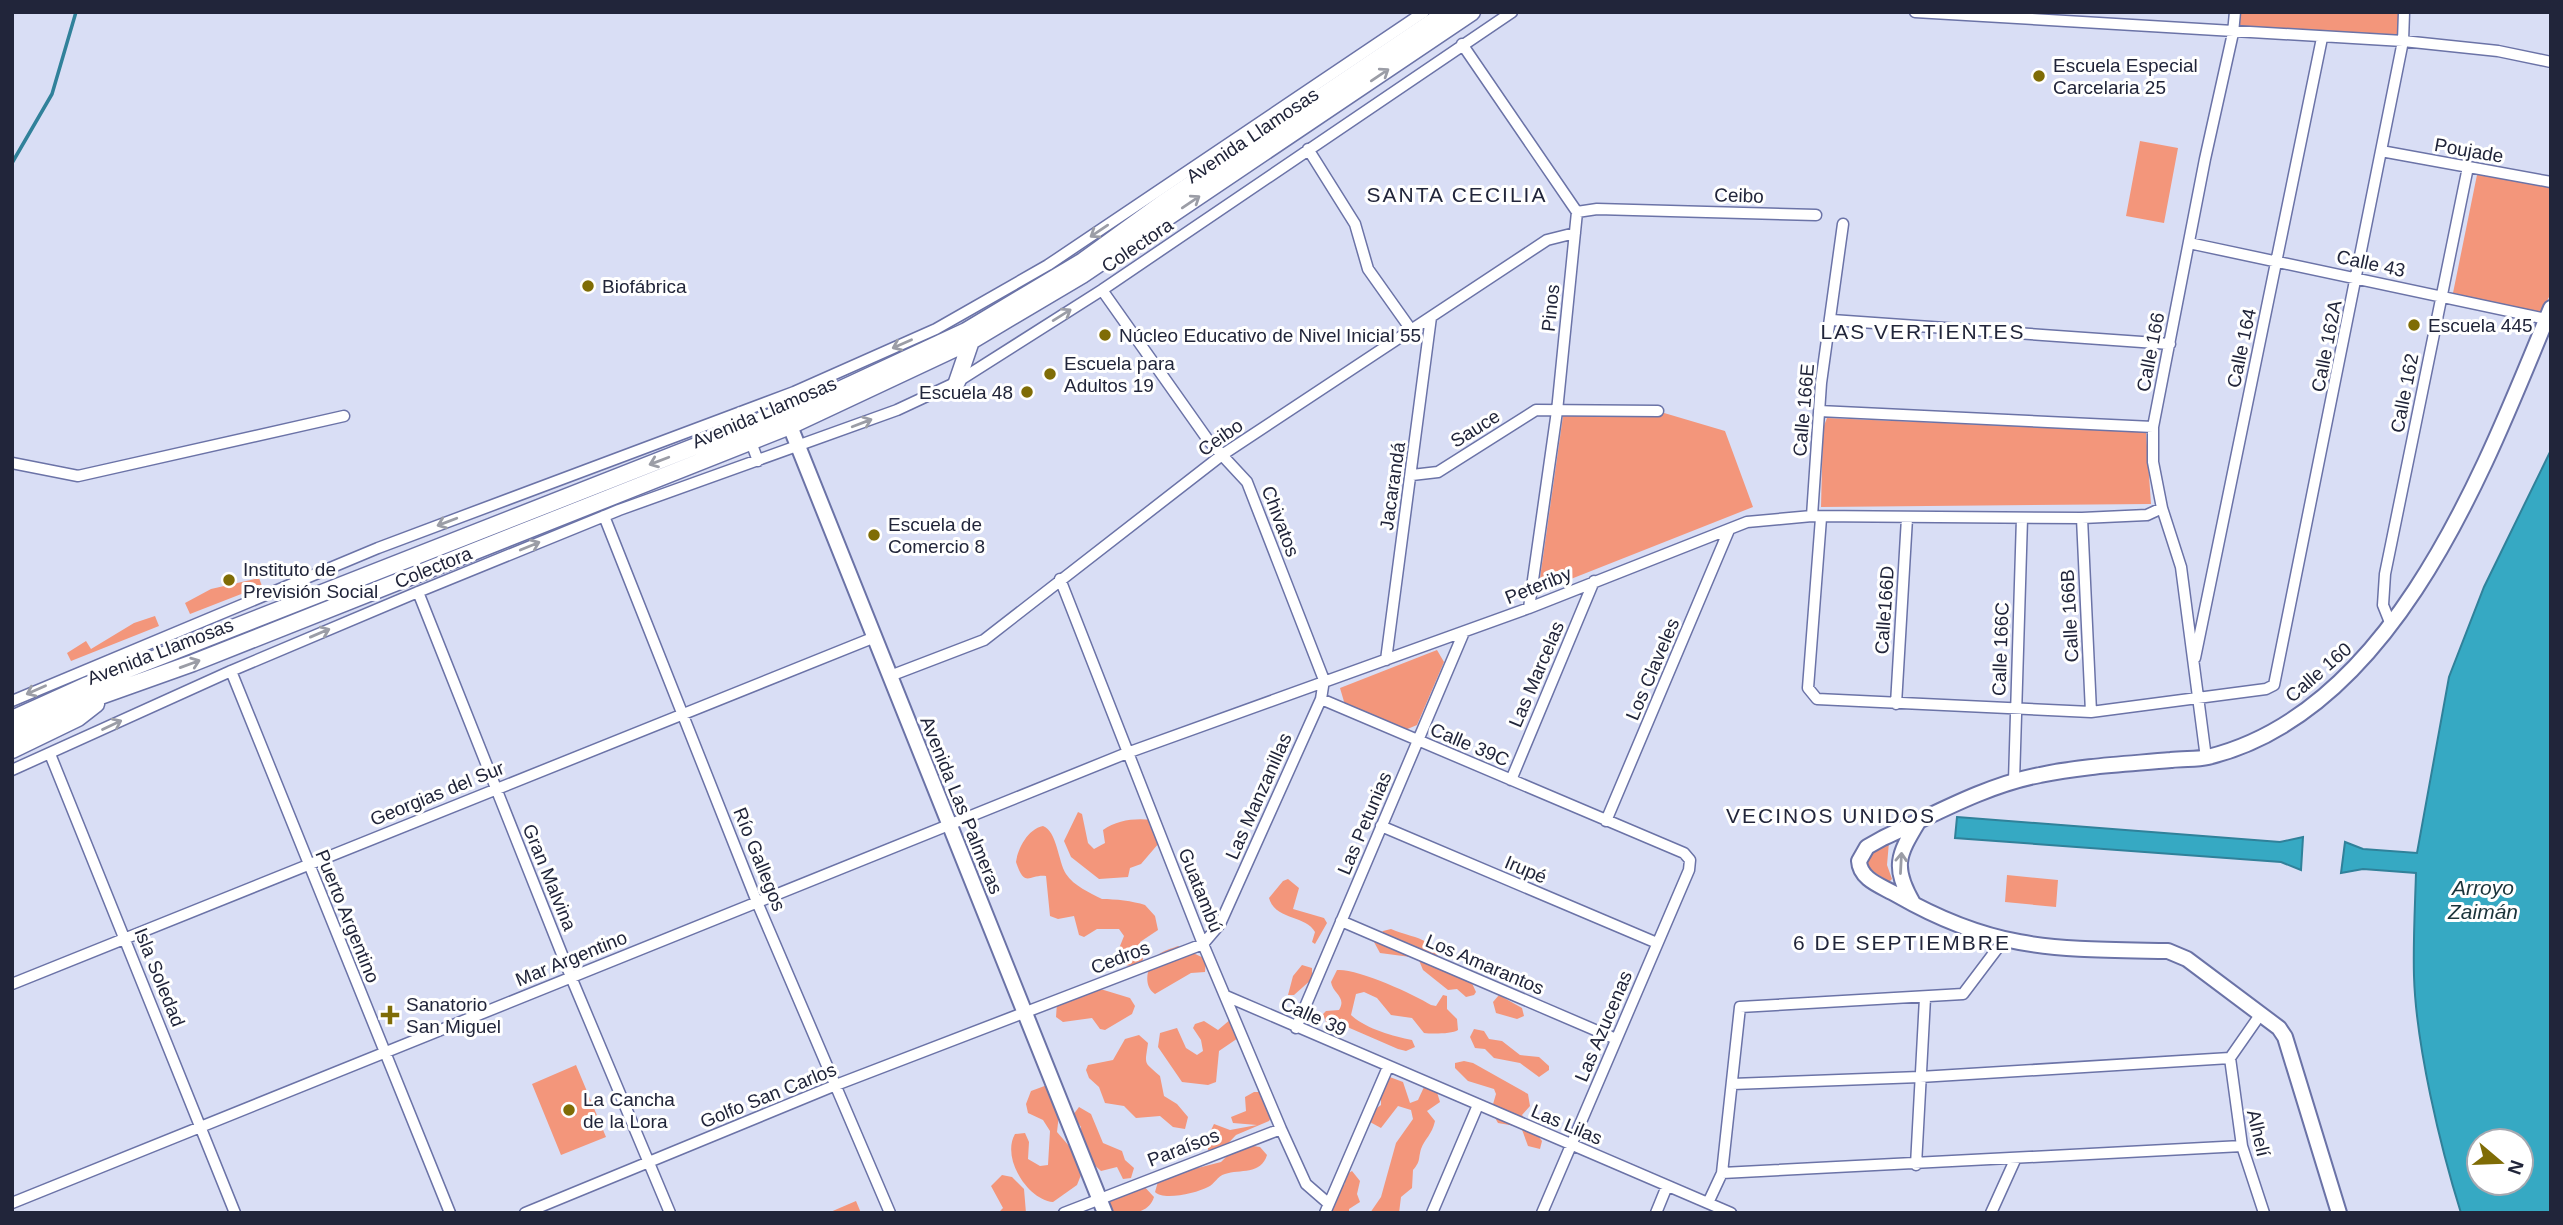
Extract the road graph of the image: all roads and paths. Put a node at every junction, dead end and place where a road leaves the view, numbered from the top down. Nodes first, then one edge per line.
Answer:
1 (1424, 12) edge
2 (1447, 12) edge
3 (1512, 12) edge
4 (1915, 12) edge
5 (2235, 12) edge
6 (2404, 12) edge
7 (1467, 14) edge
8 (2233, 33) junction
9 (1478, 34) junction
10 (2322, 38) junction
11 (2403, 41) junction
12 (1462, 44) junction
13 (2551, 62) edge
14 (1259, 132) junction
15 (1308, 149) junction
16 (2381, 151) junction
17 (2468, 167) junction
18 (2551, 182) edge
19 (1159, 198) junction
20 (1577, 212) junction
21 (1816, 215) dead end
22 (1843, 224) dead end
23 (1575, 233) junction
24 (2189, 243) junction
25 (2276, 262) junction
26 (2358, 277) junction
27 (1102, 289) junction
28 (2442, 296) junction
29 (2548, 313) edge
30 (1431, 317) junction
31 (1832, 320) junction
32 (1412, 331) junction
33 (971, 341) junction
34 (2170, 344) junction
35 (957, 382) junction
36 (812, 384) junction
37 (839, 390) junction
38 (1557, 411) junction
39 (1658, 411) dead end
40 (1819, 411) junction
41 (784, 412) junction
42 (344, 416) dead end
43 (745, 427) junction
44 (2153, 428) junction
45 (799, 447) junction
46 (1222, 455) junction
47 (758, 461) junction
48 (12, 463) edge
49 (1412, 475) junction
50 (2162, 508) junction
51 (604, 516) junction
52 (1816, 517) junction
53 (1907, 518) junction
54 (2022, 518) junction
55 (2082, 518) junction
56 (1729, 530) junction
57 (1060, 579) junction
58 (1594, 581) junction
59 (418, 592) junction
60 (1529, 608) junction
61 (2391, 625) junction
62 (1464, 632) junction
63 (875, 637) junction
64 (1386, 660) junction
65 (2193, 665) junction
66 (231, 671) junction
67 (890, 676) junction
68 (1324, 680) junction
69 (111, 692) junction
70 (1321, 699) junction
71 (2197, 699) junction
72 (12, 701) edge
73 (1896, 704) junction
74 (2016, 708) junction
75 (2091, 712) junction
76 (683, 713) junction
77 (12, 719) edge
78 (12, 734) edge
79 (1418, 741) junction
80 (12, 750) edge
81 (1127, 753) junction
82 (50, 754) junction
83 (2206, 758) junction
84 (12, 770) edge
85 (1511, 780) junction
86 (2014, 781) junction
87 (496, 788) junction
88 (1606, 821) junction
89 (1918, 822) junction
90 (950, 825) junction
91 (1381, 826) junction
92 (1684, 853) joint
93 (307, 863) junction
94 (757, 902) junction
95 (1915, 905) junction
96 (1341, 921) junction
97 (1220, 924) joint
98 (126, 938) junction
99 (2003, 941) junction
100 (1657, 943) junction
101 (1203, 944) junction
102 (571, 977) junction
103 (12, 984) edge
104 (1226, 996) junction
105 (1925, 998) junction
106 (1025, 1013) junction
107 (2260, 1015) junction
108 (1296, 1028) junction
109 (1616, 1039) junction
110 (384, 1052) junction
111 (2230, 1058) junction
112 (1388, 1067) junction
113 (1920, 1077) junction
114 (1732, 1084) junction
115 (836, 1085) junction
116 (1478, 1105) junction
117 (201, 1127) junction
118 (1281, 1129) junction
119 (1571, 1145) junction
120 (2242, 1146) junction
121 (2015, 1160) junction
122 (649, 1163) junction
123 (1916, 1165) junction
124 (1722, 1173) junction
125 (1667, 1186) junction
126 (1098, 1198) junction
127 (12, 1203) edge
128 (1708, 1203) junction
129 (1327, 1208) edge
130 (1996, 1211) edge
131 (235, 1213) edge
132 (450, 1213) edge
133 (525, 1213) edge
134 (670, 1213) edge
135 (890, 1213) edge
136 (1064, 1213) edge
137 (1105, 1213) edge
138 (1432, 1213) edge
139 (1542, 1213) edge
140 (1656, 1213) edge
141 (1731, 1213) edge
142 (2264, 1213) edge
143 (2339, 1213) edge

1 - 14 street
2 - 14 highway, Avenida Llamosas
3 - 9 street, Colectora
4 - 8 street
5 - 8 street, Calle 166
6 - 11 street, Calle 162A
7 - 9 street
33 -> 7 highway, Avenida Llamosas
8 - 10 street
8 - 24 street, Calle 166
9 - 12 street, Colectora
10 - 11 street
10 - 25 street, Calle 164
11 - 13 street
11 - 16 street, Calle 162A
12 - 15 street, Colectora
12 - 20 street
14 - 19 highway, Avenida Llamosas
15 - 27 street, Colectora
15 - 32 street
16 - 17 street, Poujade
16 - 26 street, Calle 162A
17 - 18 street, Poujade
17 - 28 street, Calle 162
19 -> 36 street, Colectora
19 - 37 highway, Avenida Llamosas
20 - 21 street, Ceibo
20 - 23 street, Pinos
22 - 31 street, Calle 166E
23 - 30 street, Ceibo
23 - 38 street, Pinos
24 - 25 street, Calle 43
24 - 34 street, Calle 166
25 - 26 street, Calle 43
25 - 65 street, Calle 164
26 - 28 street, Calle 43
26 - 71 street, Calle 162A
35 -> 27 street, Colectora
27 - 46 street, Chivatos
28 - 29 street, Calle 43
28 - 61 street, Calle 162
29 - 61 main road, Calle 160
30 - 32 street, Ceibo
30 - 49 street, Jacarandá
31 - 34 street
31 - 40 street, Calle 166E
32 - 46 street, Ceibo
33 - 35 highway
33 - 41 highway, Avenida Llamosas
34 - 44 street, Calle 166
45 -> 35 street, Colectora
36 - 37 street
36 - 41 street, Colectora
37 - 41 highway, Avenida Llamosas
38 - 39 street, Sauce
38 - 49 street, Sauce
38 - 60 street, Pinos
40 - 44 street
40 - 52 street, Calle 166E
41 - 43 highway, Avenida Llamosas
41 - 45 main road, Avenida Las Palmeras
42 - 48 street
43 - 47 street
69 -> 43 highway, Avenida Llamosas
43 -> 72 street, Colectora
43 -> 77 highway, Avenida Llamosas
44 - 50 street, Calle 166
45 - 47 street, Colectora
45 - 63 main road, Avenida Las Palmeras
46 - 57 street, Ceibo
46 - 68 street, Chivatos
47 - 51 street, Colectora
49 - 64 street, Jacarandá
50 - 55 street, Peteriby
50 - 65 street, Calle 166
59 -> 51 street, Colectora
51 - 76 street, Río Gallegos
52 - 53 street, Peteriby
52 - 56 street, Peteriby
52 - 73 street, Calle 166E
53 - 54 street, Peteriby
53 - 73 street, Calle166D
54 - 55 street, Peteriby
54 - 74 street, Calle 166C
55 - 75 street, Calle 166B
56 - 58 street, Peteriby
56 - 88 street, Los Claveles
57 - 67 street, Ceibo
57 - 81 street, Guatambú
58 - 60 street, Peteriby
58 - 85 street, Las Marcelas
66 -> 59 street, Colectora
59 - 87 street, Gran Malvina
60 - 62 street, Peteriby
61 - 83 main road, Calle 160
62 - 64 street, Peteriby
62 - 79 street, Las Petunias
63 - 67 main road, Avenida Las Palmeras
63 - 76 street, Georgias del Sur
64 - 68 street, Peteriby
65 - 71 street, Calle 166
82 -> 66 street, Colectora
66 - 93 street, Puerto Argentino
67 - 90 main road, Avenida Las Palmeras
68 - 70 street, Las Manzanillas
68 - 81 street, Peteriby
69 - 78 highway, Avenida Llamosas
69 - 80 highway
70 - 79 street, Calle 39C
70 - 97 street, Las Manzanillas
71 - 75 street
71 - 83 street, Calle 166
73 - 74 street
74 - 75 street
74 - 86 street, Calle 166C
76 - 87 street, Georgias del Sur
76 - 94 street, Río Gallegos
79 - 85 street, Calle 39C
79 - 91 street, Las Petunias
81 - 90 street, Peteriby
81 - 101 street, Guatambú
82 - 84 street, Colectora
82 - 98 street, Isla Soledad
83 - 86 main road, Calle 160
85 - 88 street, Calle 39C
86 - 89 main road, Calle 160
87 - 93 street, Georgias del Sur
87 - 102 street, Gran Malvina
88 - 92 street, Calle 39C
95 -> 89 main road
89 - 95 main road, Calle 160
90 - 94 street, Mar Argentino
90 - 106 main road, Avenida Las Palmeras
91 - 96 street, Las Petunias
91 - 100 street, Irupé
92 - 100 street, Las Azucenas
93 - 98 street, Georgias del Sur
93 - 110 street, Puerto Argentino
94 - 102 street, Mar Argentino
94 - 115 street, Río Gallegos
95 - 99 main road, Calle 160
96 - 108 street, Las Petunias
96 - 109 street, Los Amarantos
97 - 101 street, Cedros
98 - 103 street, Georgias del Sur
98 - 117 street, Isla Soledad
99 - 105 street
99 - 107 main road, Calle 160
100 - 109 street, Las Azucenas
101 - 104 street, Guatambú
101 - 106 street, Cedros
102 - 110 street, Mar Argentino
102 - 122 street, Gran Malvina
104 - 108 street, Calle 39
104 - 118 street, Guatambú
105 - 113 street
105 - 114 street
106 - 115 street, Golfo San Carlos
106 - 126 main road, Avenida Las Palmeras
107 - 111 street
107 - 143 main road, Calle 160
108 - 112 street, Calle 39
109 - 119 street, Las Azucenas
110 - 117 street, Mar Argentino
110 - 132 street, Puerto Argentino
111 - 113 street
111 - 120 street, Alhelí
112 - 116 street, Las Lilas
112 - 129 street
113 - 114 street
113 - 123 street
114 - 124 street
115 - 122 street, Golfo San Carlos
115 - 135 street, Río Gallegos
116 - 119 street, Las Lilas
116 - 138 street
117 - 127 street, Mar Argentino
117 - 131 street, Isla Soledad
118 - 126 street, Paraísos
118 - 129 street, Guatambú
119 - 125 street, Las Lilas
119 - 139 street, Las Azucenas
120 - 121 street
120 - 142 street, Alhelí
121 - 123 street
121 - 130 street
122 - 133 street, Golfo San Carlos
122 - 134 street, Gran Malvina
123 - 124 street
124 - 128 street
125 - 128 street, Las Lilas
125 - 140 street
126 - 136 street, Paraísos
126 - 137 main road, Avenida Las Palmeras
128 - 141 street, Las Lilas

